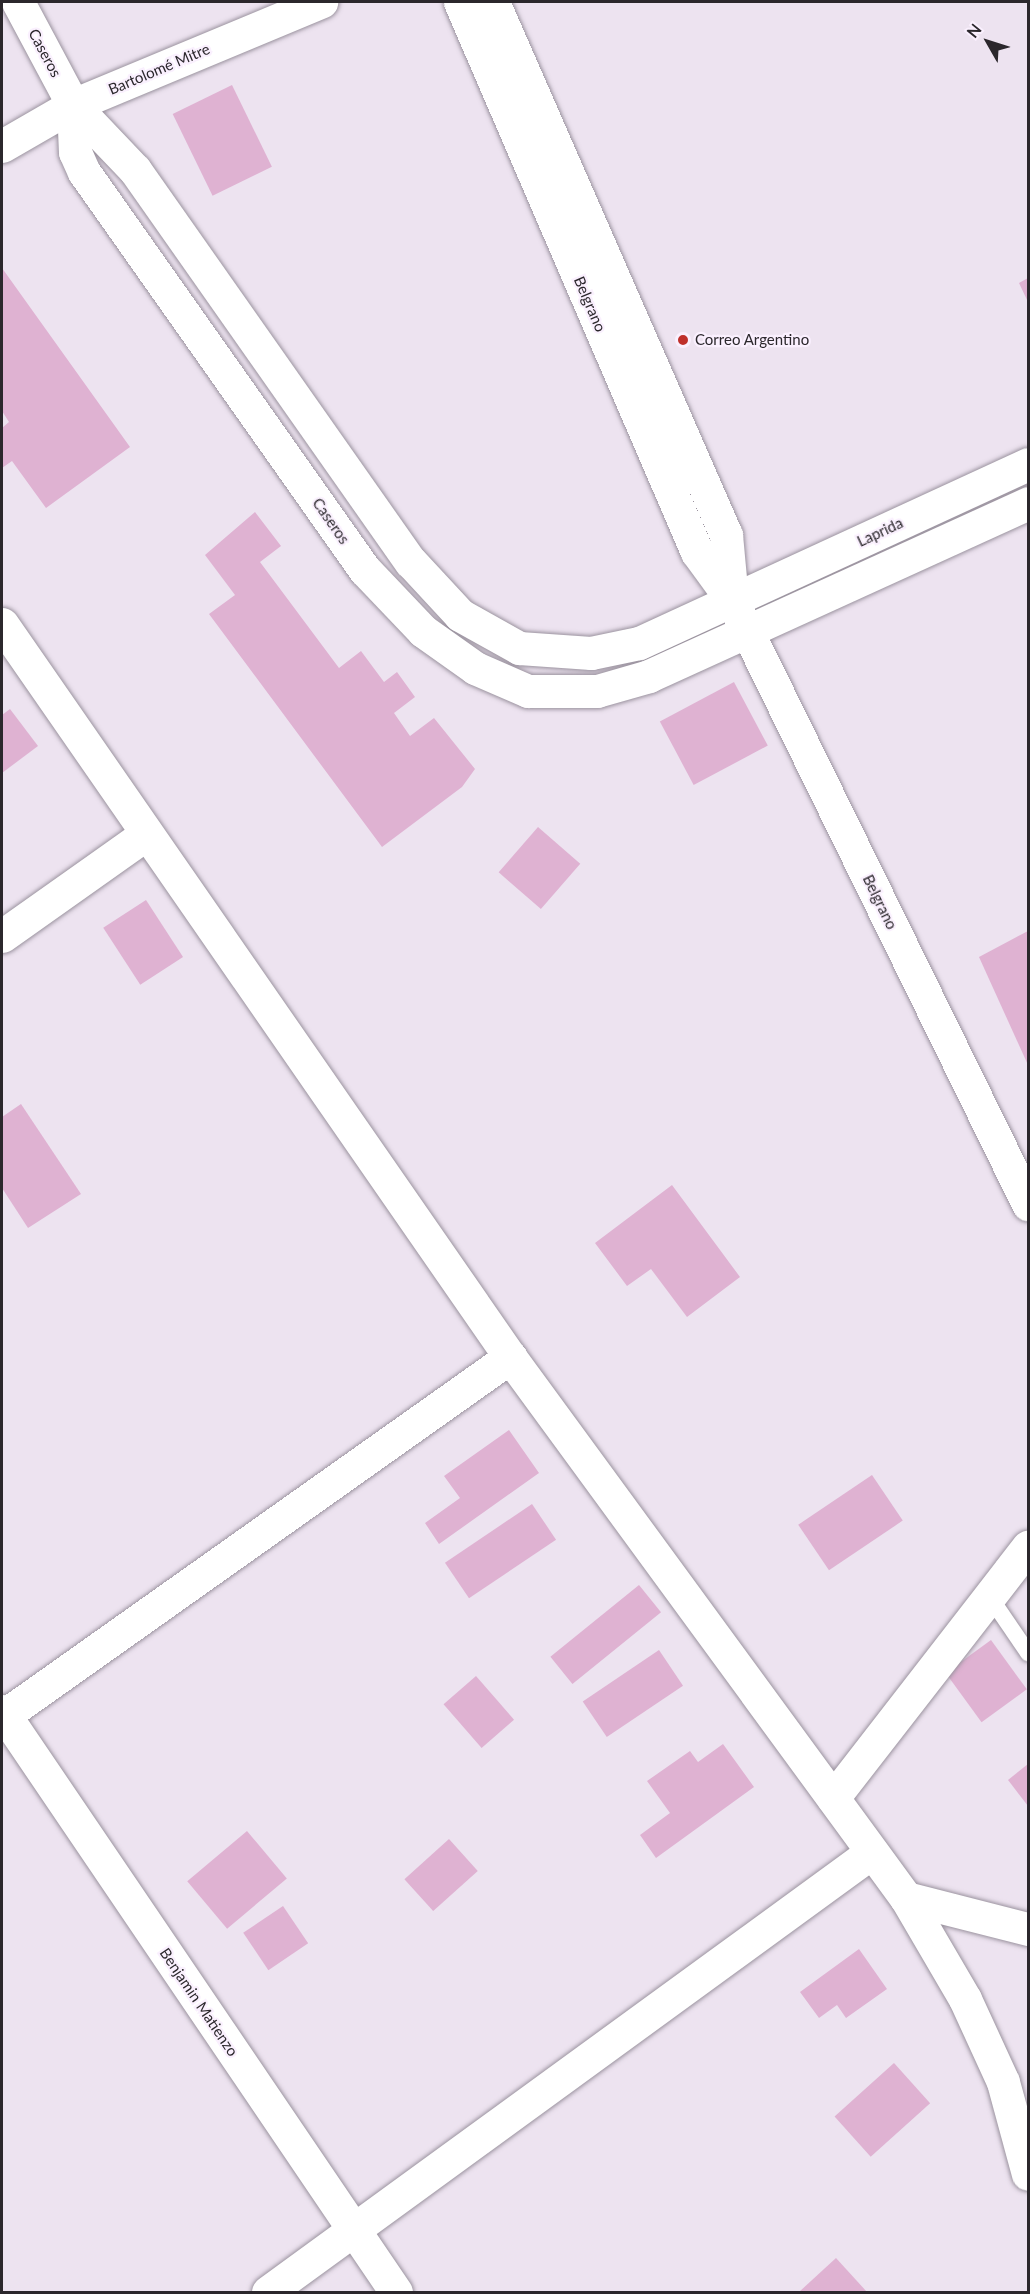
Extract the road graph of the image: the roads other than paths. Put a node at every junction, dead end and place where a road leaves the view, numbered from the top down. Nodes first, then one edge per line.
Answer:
1 (18, 2) edge
2 (321, 2) edge
3 (460, 2) edge
4 (494, 2) edge
5 (73, 105) junction
6 (2, 146) edge
7 (1029, 464) edge
8 (1029, 503) edge
9 (732, 600) junction
10 (2, 624) edge
11 (748, 634) junction
12 (146, 834) junction
13 (2, 936) edge
14 (1029, 1204) edge
15 (510, 1357) junction
16 (1029, 1547) edge
17 (990, 1597) junction
18 (1029, 1653) edge
19 (2, 1714) edge
20 (833, 1798) junction
21 (872, 1852) junction
22 (906, 1898) junction
23 (1029, 1929) edge
24 (1029, 2174) edge
25 (355, 2232) junction
26 (268, 2292) edge
27 (396, 2292) edge

1 - 5 street, Caseros
2 - 5 street, Bartolomé Mitre
3 - 9 street, Belgrano
4 - 9 street, Belgrano
5 - 6 street, Bartolomé Mitre
5 - 9 street, Caseros
5 - 11 street, Caseros
7 - 9 street, Laprida
8 - 11 street
9 - 11 street, Belgrano
10 - 12 street
11 - 14 street, Belgrano
12 - 13 street
12 - 15 street
15 - 19 street
15 - 20 street
16 - 17 street
17 - 18 lane
17 - 20 street
19 - 25 street, Benjamin Matienzo
20 - 21 street
21 - 22 street
21 - 25 street
22 - 23 street
22 - 24 street
25 - 26 street
25 - 27 street, Benjamin Matienzo

